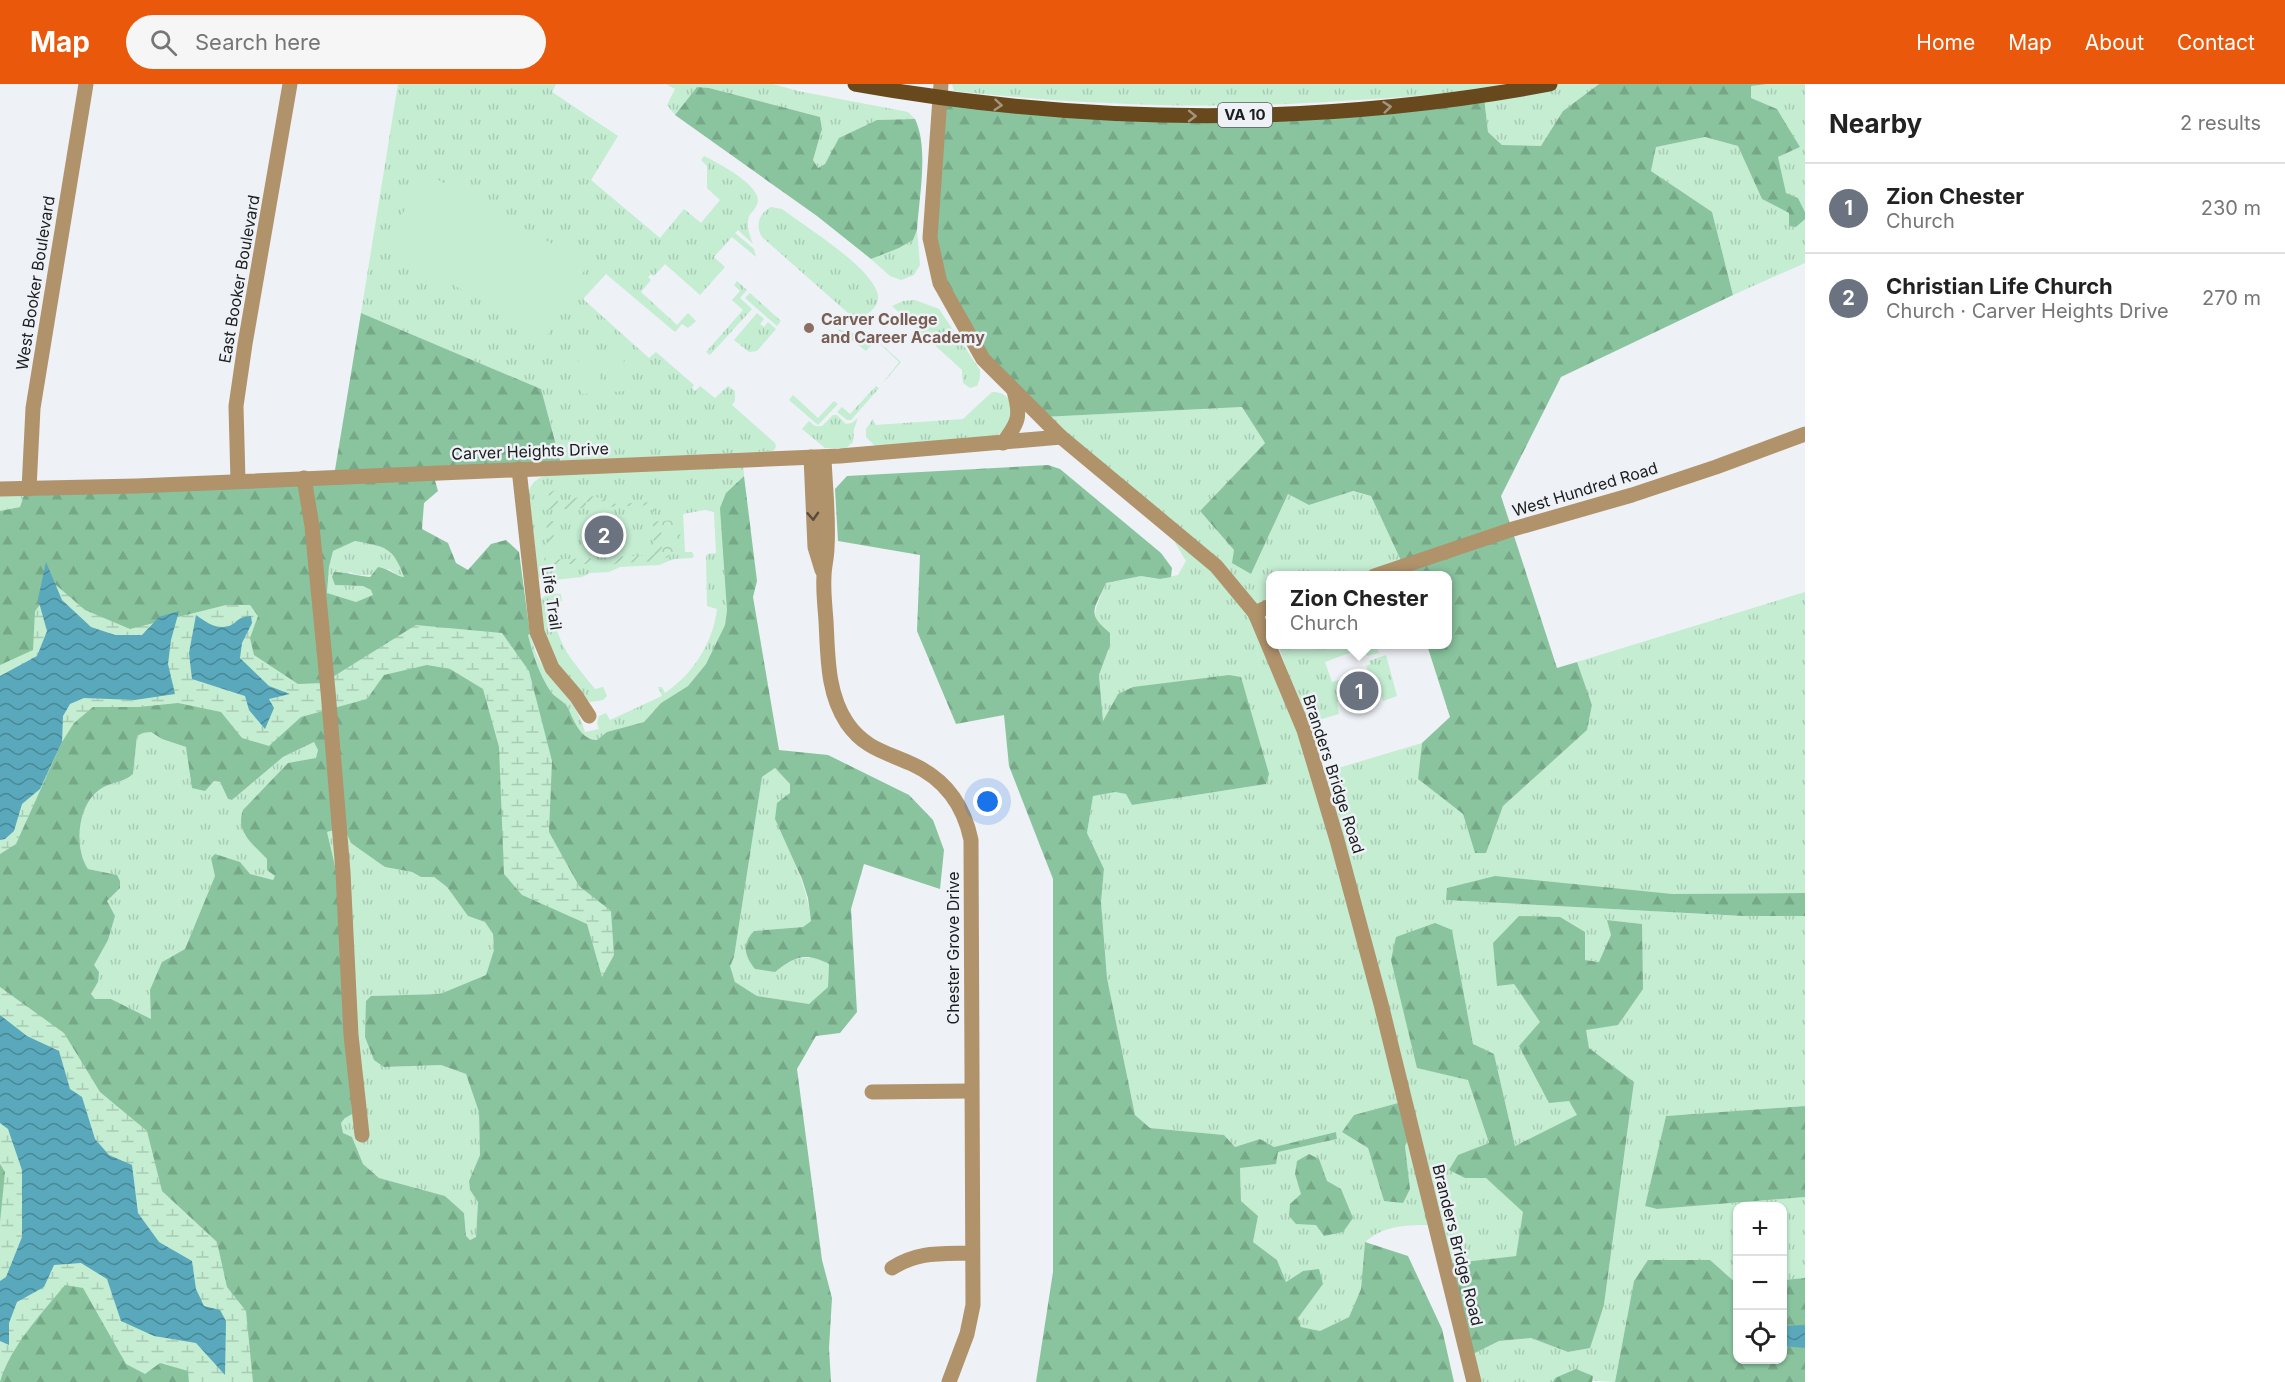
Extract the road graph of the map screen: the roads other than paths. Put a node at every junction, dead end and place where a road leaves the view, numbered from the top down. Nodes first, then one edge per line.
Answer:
1 (86, 84) edge
2 (290, 84) edge
3 (855, 84) edge
4 (1550, 84) edge
5 (940, 91) edge
6 (1013, 390) junction
7 (1805, 434) edge
8 (1061, 437) junction
9 (1003, 443) junction
10 (817, 457) junction
11 (519, 469) junction
12 (304, 478) junction
13 (238, 481) junction
14 (0, 489) edge
15 (29, 489) junction
16 (1389, 571) edge
17 (1266, 608) edge
18 (1255, 613) junction
19 (1266, 639) edge
20 (1270, 649) edge
21 (588, 716) dead end
22 (972, 1091) junction
23 (872, 1092) dead end
24 (362, 1136) dead end
25 (972, 1253) junction
26 (892, 1268) dead end
27 (949, 1382) edge
28 (1474, 1382) edge

1 - 15 street, West Booker Boulevard
2 - 13 street, East Booker Boulevard
3 - 5 main road, VA 10
5 -> 4 main road, VA 10
5 - 6 street, Branders Bridge Road
6 - 8 street, Branders Bridge Road
6 - 9 street
7 - 16 street, West Hundred Road
8 - 9 street, Carver Heights Drive
8 - 18 street, Branders Bridge Road
9 - 10 street, Carver Heights Drive
10 - 11 street, Carver Heights Drive
10 - 22 street, Chester Grove Drive
11 - 12 street, Carver Heights Drive
11 - 21 street, Life Trail
12 - 13 street, Carver Heights Drive
12 - 24 street
13 - 15 street, Carver Heights Drive
14 - 15 street, Carver Heights Drive
17 - 18 street
18 - 19 street, Branders Bridge Road
20 - 28 street, Branders Bridge Road
22 - 23 street
22 - 25 street, Chester Grove Drive
25 - 26 street
25 - 27 street, Chester Grove Drive

